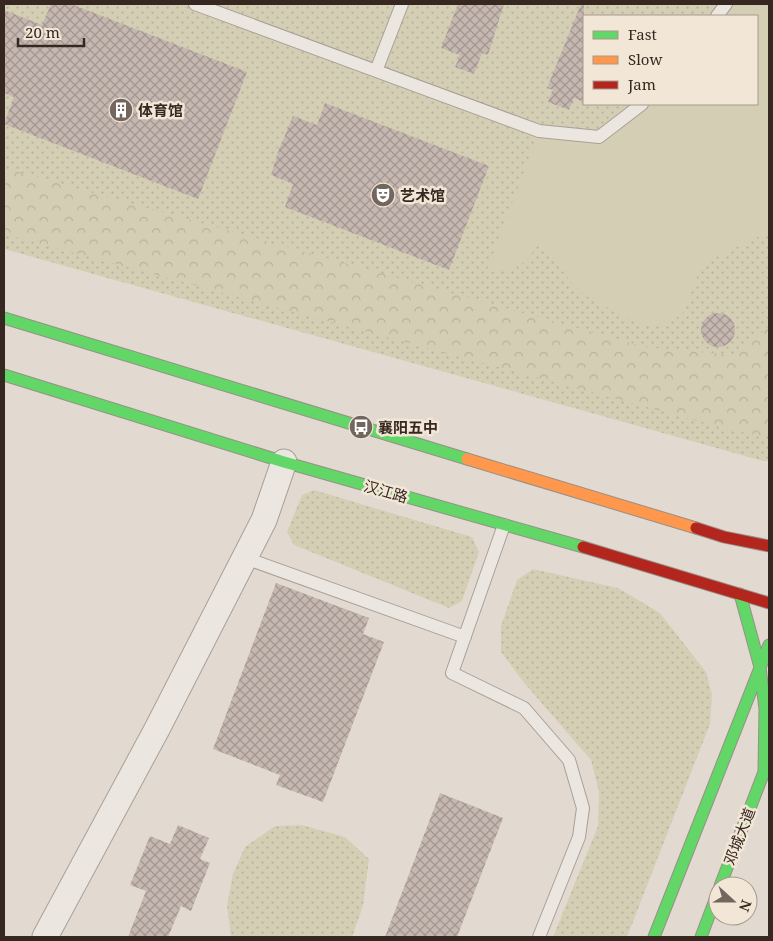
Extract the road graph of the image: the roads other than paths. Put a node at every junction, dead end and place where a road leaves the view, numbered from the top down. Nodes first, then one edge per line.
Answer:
1 (195, 4) edge
2 (402, 4) edge
3 (726, 4) edge
4 (718, 15) edge
5 (376, 71) junction
6 (641, 105) edge
7 (4, 318) edge
8 (4, 375) edge
9 (284, 462) junction
10 (504, 525) junction
11 (769, 537) edge
12 (754, 543) junction
13 (769, 546) edge
14 (245, 558) junction
15 (740, 594) junction
16 (769, 603) edge
17 (464, 637) junction
18 (769, 645) edge
19 (760, 667) junction
20 (769, 759) edge
21 (764, 771) junction
22 (724, 876) edge
23 (708, 918) edge
24 (45, 937) edge
25 (538, 937) edge
26 (654, 937) edge
27 (701, 937) edge

1 - 5 lane
2 - 5 lane
3 - 4 lane
5 - 6 lane
7 - 12 main road
8 - 9 main road, 汉江路
9 - 10 main road, 汉江路
9 - 14 street
10 - 15 main road, 汉江路
10 - 17 lane
11 - 12 main road
12 - 13 main road
14 - 17 lane
14 - 24 street
15 - 16 main road, 汉江路
15 - 19 main road
17 - 25 lane
18 - 19 main road
19 - 21 main road
19 - 26 main road
20 - 21 main road, 邓城大道
21 - 22 main road, 邓城大道
23 - 27 main road

